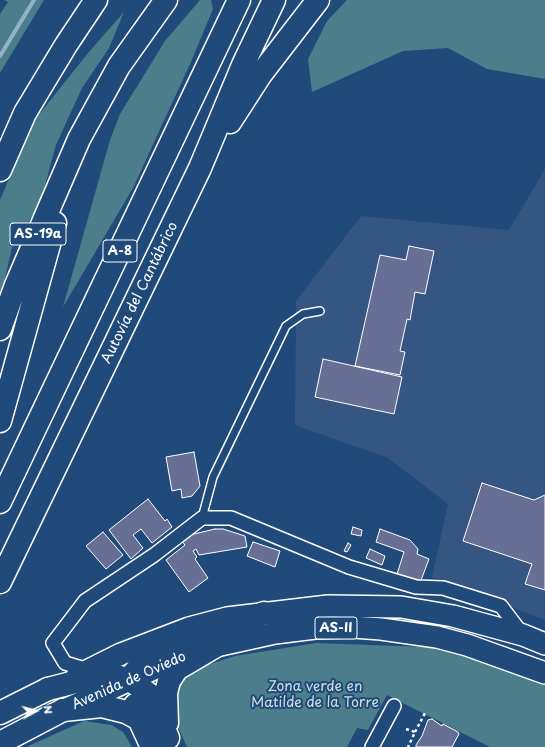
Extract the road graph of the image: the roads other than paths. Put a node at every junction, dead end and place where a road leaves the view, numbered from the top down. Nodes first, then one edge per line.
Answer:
1 (96, 0) edge
2 (166, 0) edge
3 (239, 0) edge
4 (274, 0) edge
5 (318, 0) edge
6 (79, 139) junction
7 (200, 168) junction
8 (0, 170) edge
9 (320, 311) dead end
10 (0, 329) edge
11 (0, 422) edge
12 (0, 502) edge
13 (202, 518) junction
14 (0, 582) edge
15 (264, 613) junction
16 (523, 635) junction
17 (545, 644) edge
18 (216, 646) junction
19 (88, 670) junction
20 (545, 673) edge
21 (129, 679) junction
22 (48, 689) junction
23 (394, 706) dead end
24 (63, 710) junction
25 (0, 713) edge
26 (139, 719) junction
27 (0, 743) edge
28 (164, 744) edge
29 (372, 747) edge

1 - 8 highway
2 - 6 highway, AS-19a
3 - 12 highway, A-8
4 - 7 highway, Autovía del Cantábrico / A-8
5 - 7 highway
6 - 10 highway, AS-19a
6 - 11 highway
7 - 14 highway, Autovía del Cantábrico / A-8
9 - 13 lane
13 - 16 street
13 - 19 street
15 - 16 main road, Avenida de Oviedo / AS-II
15 - 19 main road, Avenida de Oviedo / AS-II
15 - 21 highway
16 - 17 main road, Avenida de Oviedo / AS-II
18 - 20 main road, Avenida de Oviedo / AS-II
18 - 21 main road, Avenida de Oviedo / AS-II
18 - 28 highway
19 - 22 main road, Avenida de Oviedo / AS-II
21 - 22 highway
21 - 24 main road, Avenida de Oviedo / AS-II
21 - 26 highway
21 - 28 highway
22 - 25 highway, Avenida de Oviedo / AS-II
23 - 29 street
24 - 26 highway
24 - 27 highway, Avenida de Oviedo / AS-II
26 - 28 highway

